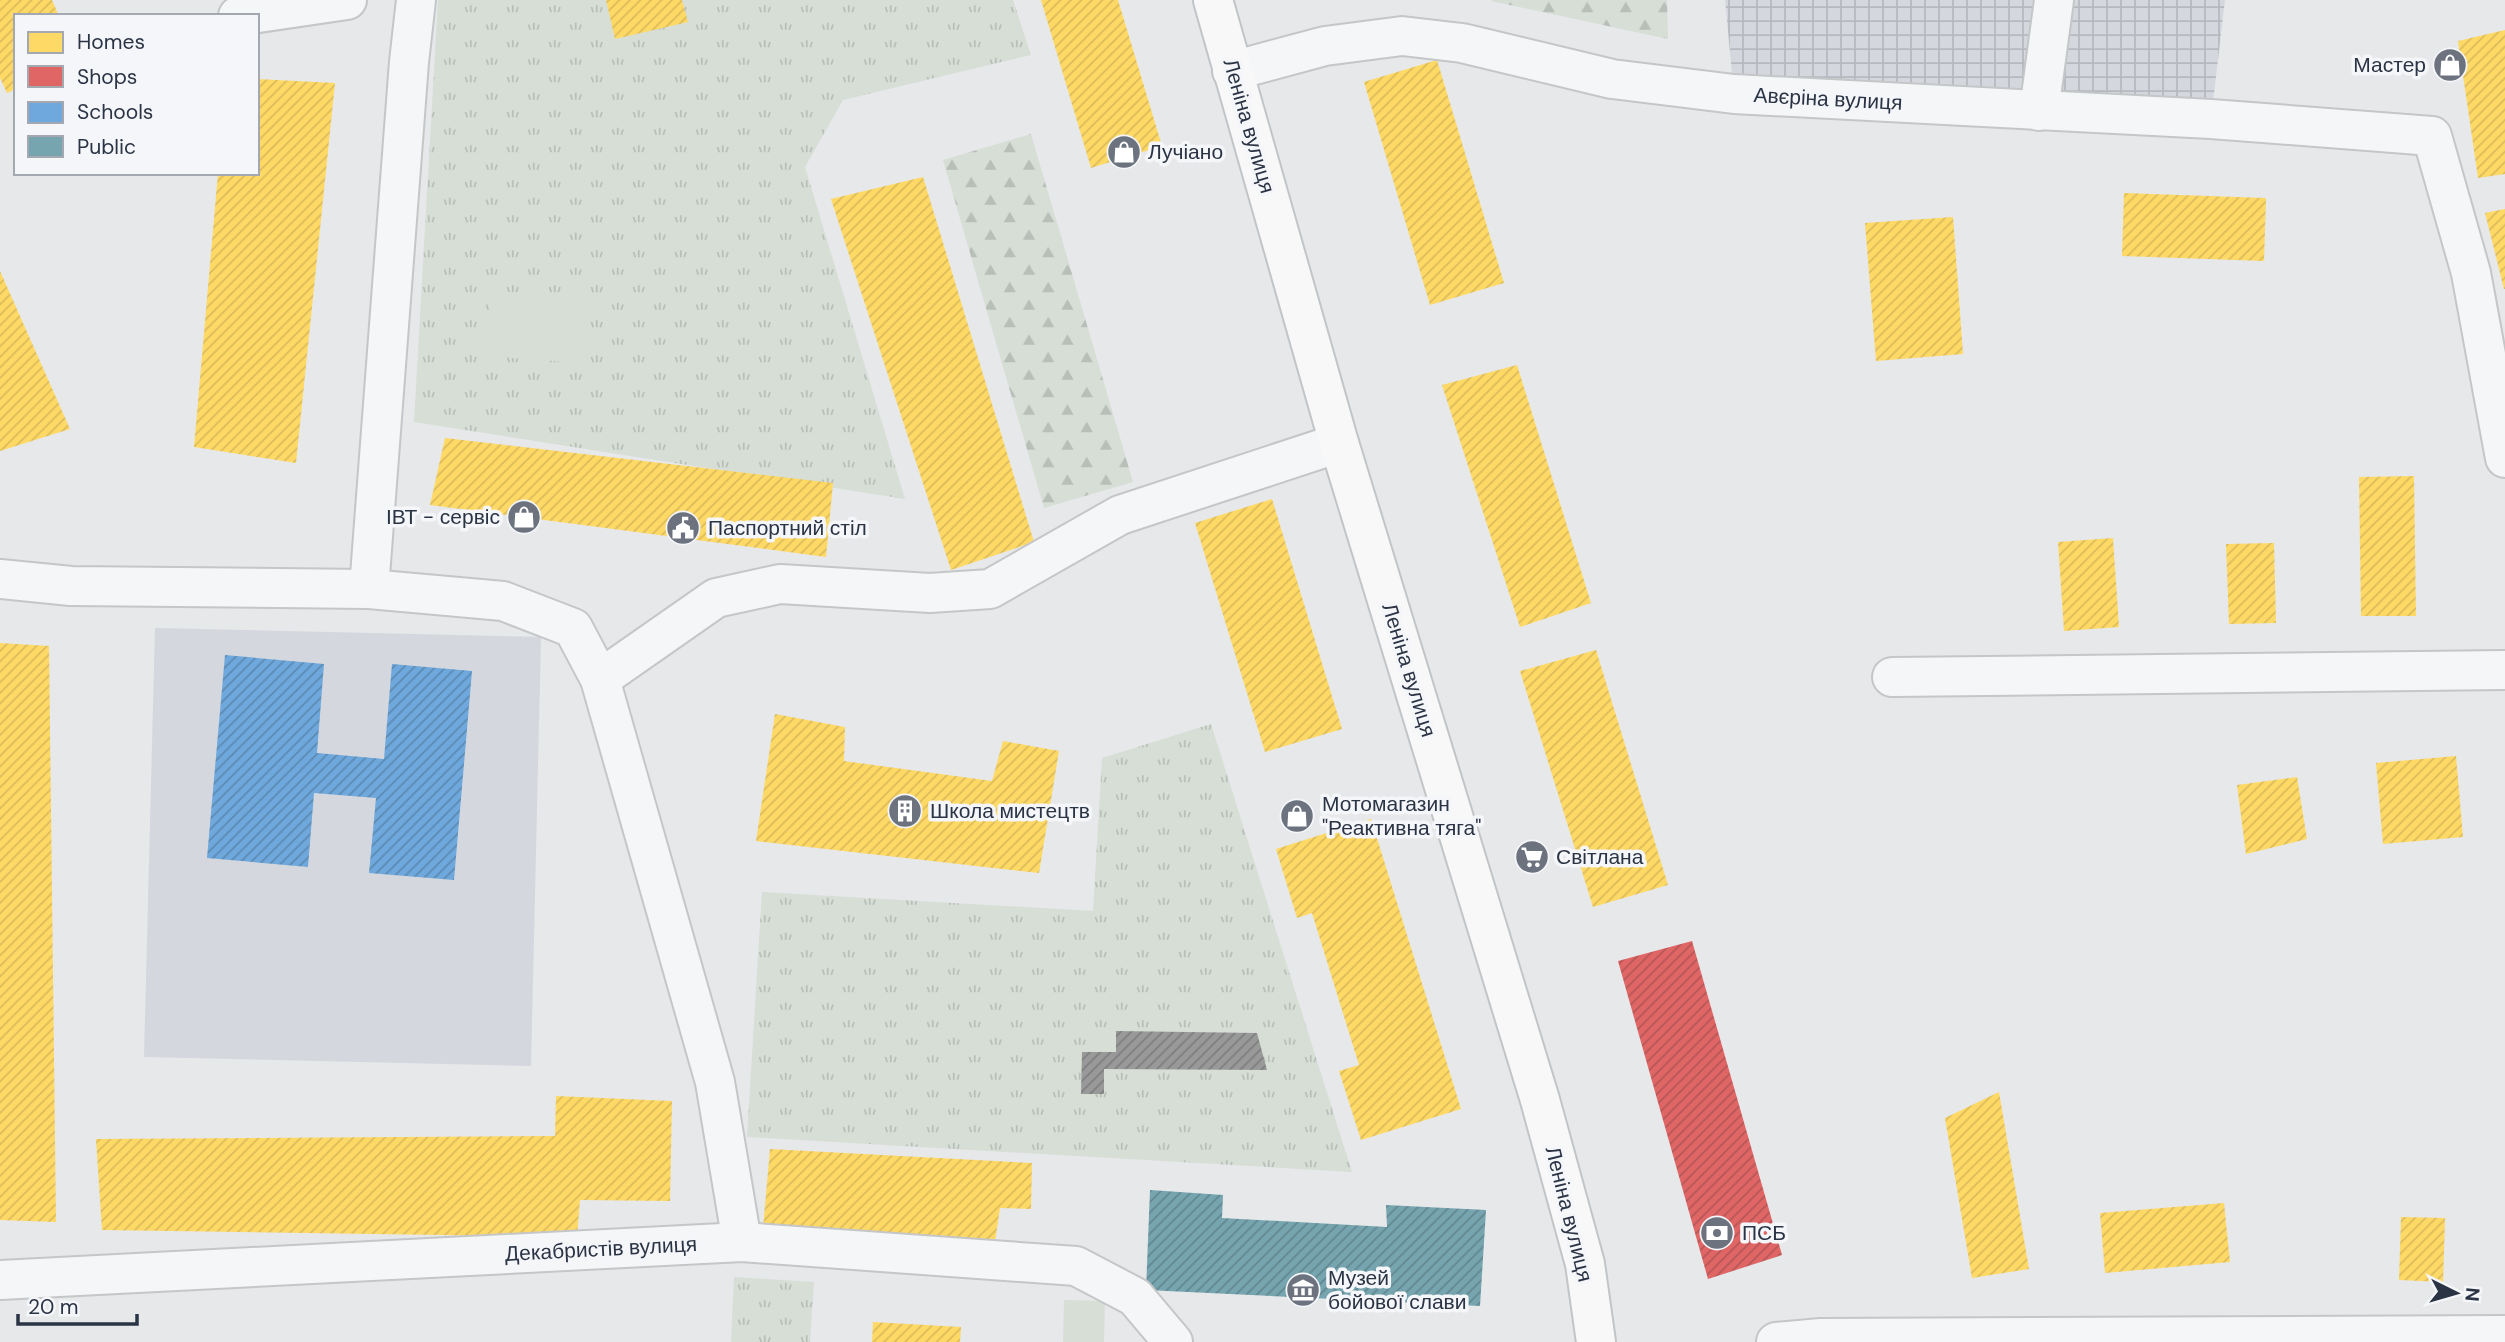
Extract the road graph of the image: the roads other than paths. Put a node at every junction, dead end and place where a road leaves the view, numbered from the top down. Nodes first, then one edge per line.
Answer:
1 (347, 0) edge
2 (416, 0) edge
3 (1213, 0) edge
4 (2054, 0) edge
5 (252, 14) edge
6 (1232, 71) junction
7 (2039, 111) junction
8 (1339, 443) junction
9 (2505, 458) edge
10 (0, 579) edge
11 (369, 589) junction
12 (2505, 670) edge
13 (1892, 677) dead end
14 (600, 679) junction
15 (742, 1242) junction
16 (0, 1280) edge
17 (2505, 1335) edge
18 (1173, 1342) edge
19 (1596, 1342) edge
20 (1776, 1342) edge

1 - 5 street
2 - 11 street
3 - 6 main road, Леніна вулиця
4 - 7 street
6 - 7 street, Авєріна вулиця
6 - 8 main road, Леніна вулиця
7 - 9 street, Авєріна вулиця
8 - 14 street
8 - 19 main road, Леніна вулиця
10 - 11 street
11 - 14 street
12 - 13 street
14 - 15 street
15 - 16 street, Декабристів вулиця
15 - 18 street, Декабристів вулиця
17 - 20 street

